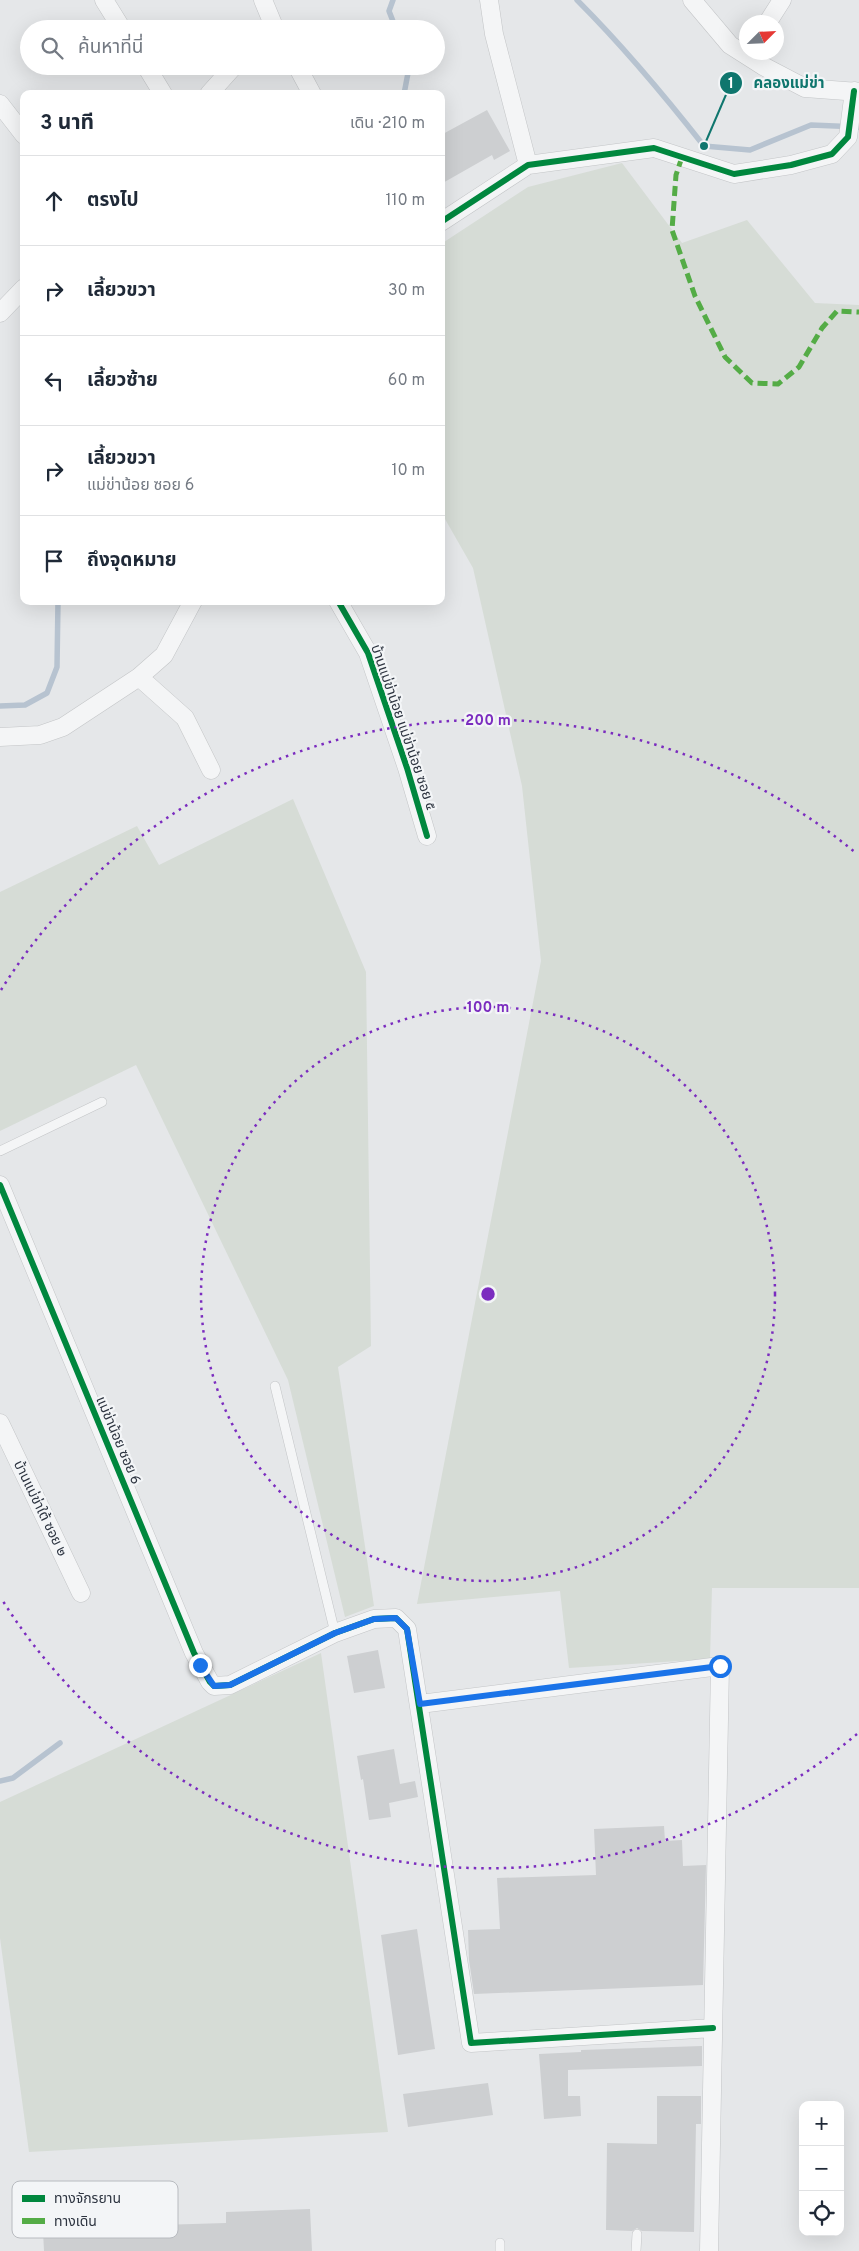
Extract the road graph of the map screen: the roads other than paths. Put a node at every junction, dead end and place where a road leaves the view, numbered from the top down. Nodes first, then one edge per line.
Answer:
1 (104, 0) edge
2 (263, 0) edge
3 (489, 0) edge
4 (782, 0) edge
5 (694, 1) edge
6 (772, 15) edge
7 (116, 20) edge
8 (270, 20) edge
9 (739, 49) edge
10 (759, 60) edge
11 (151, 75) edge
12 (226, 75) edge
13 (301, 75) edge
14 (161, 90) edge
15 (213, 90) edge
16 (310, 90) edge
17 (857, 92) edge
18 (0, 104) edge
19 (20, 131) edge
20 (528, 165) junction
21 (445, 219) edge
22 (20, 292) edge
23 (0, 313) edge
24 (191, 605) edge
25 (340, 605) edge
26 (139, 677) junction
27 (0, 737) edge
28 (211, 770) dead end
29 (427, 836) dead end
30 (102, 1102) dead end
31 (0, 1151) edge
32 (0, 1186) edge
33 (275, 1386) dead end
34 (0, 1423) edge
35 (81, 1593) dead end
36 (335, 1633) junction
37 (420, 1704) junction
38 (713, 2028) junction
39 (637, 2234) dead end
40 (636, 2251) edge
41 (709, 2251) edge

1 - 7 street
2 - 8 street
3 - 20 street
4 - 6 street
5 - 9 street
10 - 17 street
11 - 14 street
12 - 15 street
13 - 16 street
17 - 20 street
18 - 19 street
20 - 21 street
22 - 23 street
24 - 26 street
25 - 29 street, บ้านแม่ข่าน้อย แม่ข่าน้อย ซอย ๕
26 - 27 street
26 - 28 street
30 - 31 lane
32 - 36 street, แม่ข่าน้อย ซอย 6
33 - 36 lane
34 - 35 street, บ้านแม่ข่าใต้ ซอย ๒
36 - 37 street
37 - 38 street
37 - 38 street
38 - 41 street
39 - 40 lane

